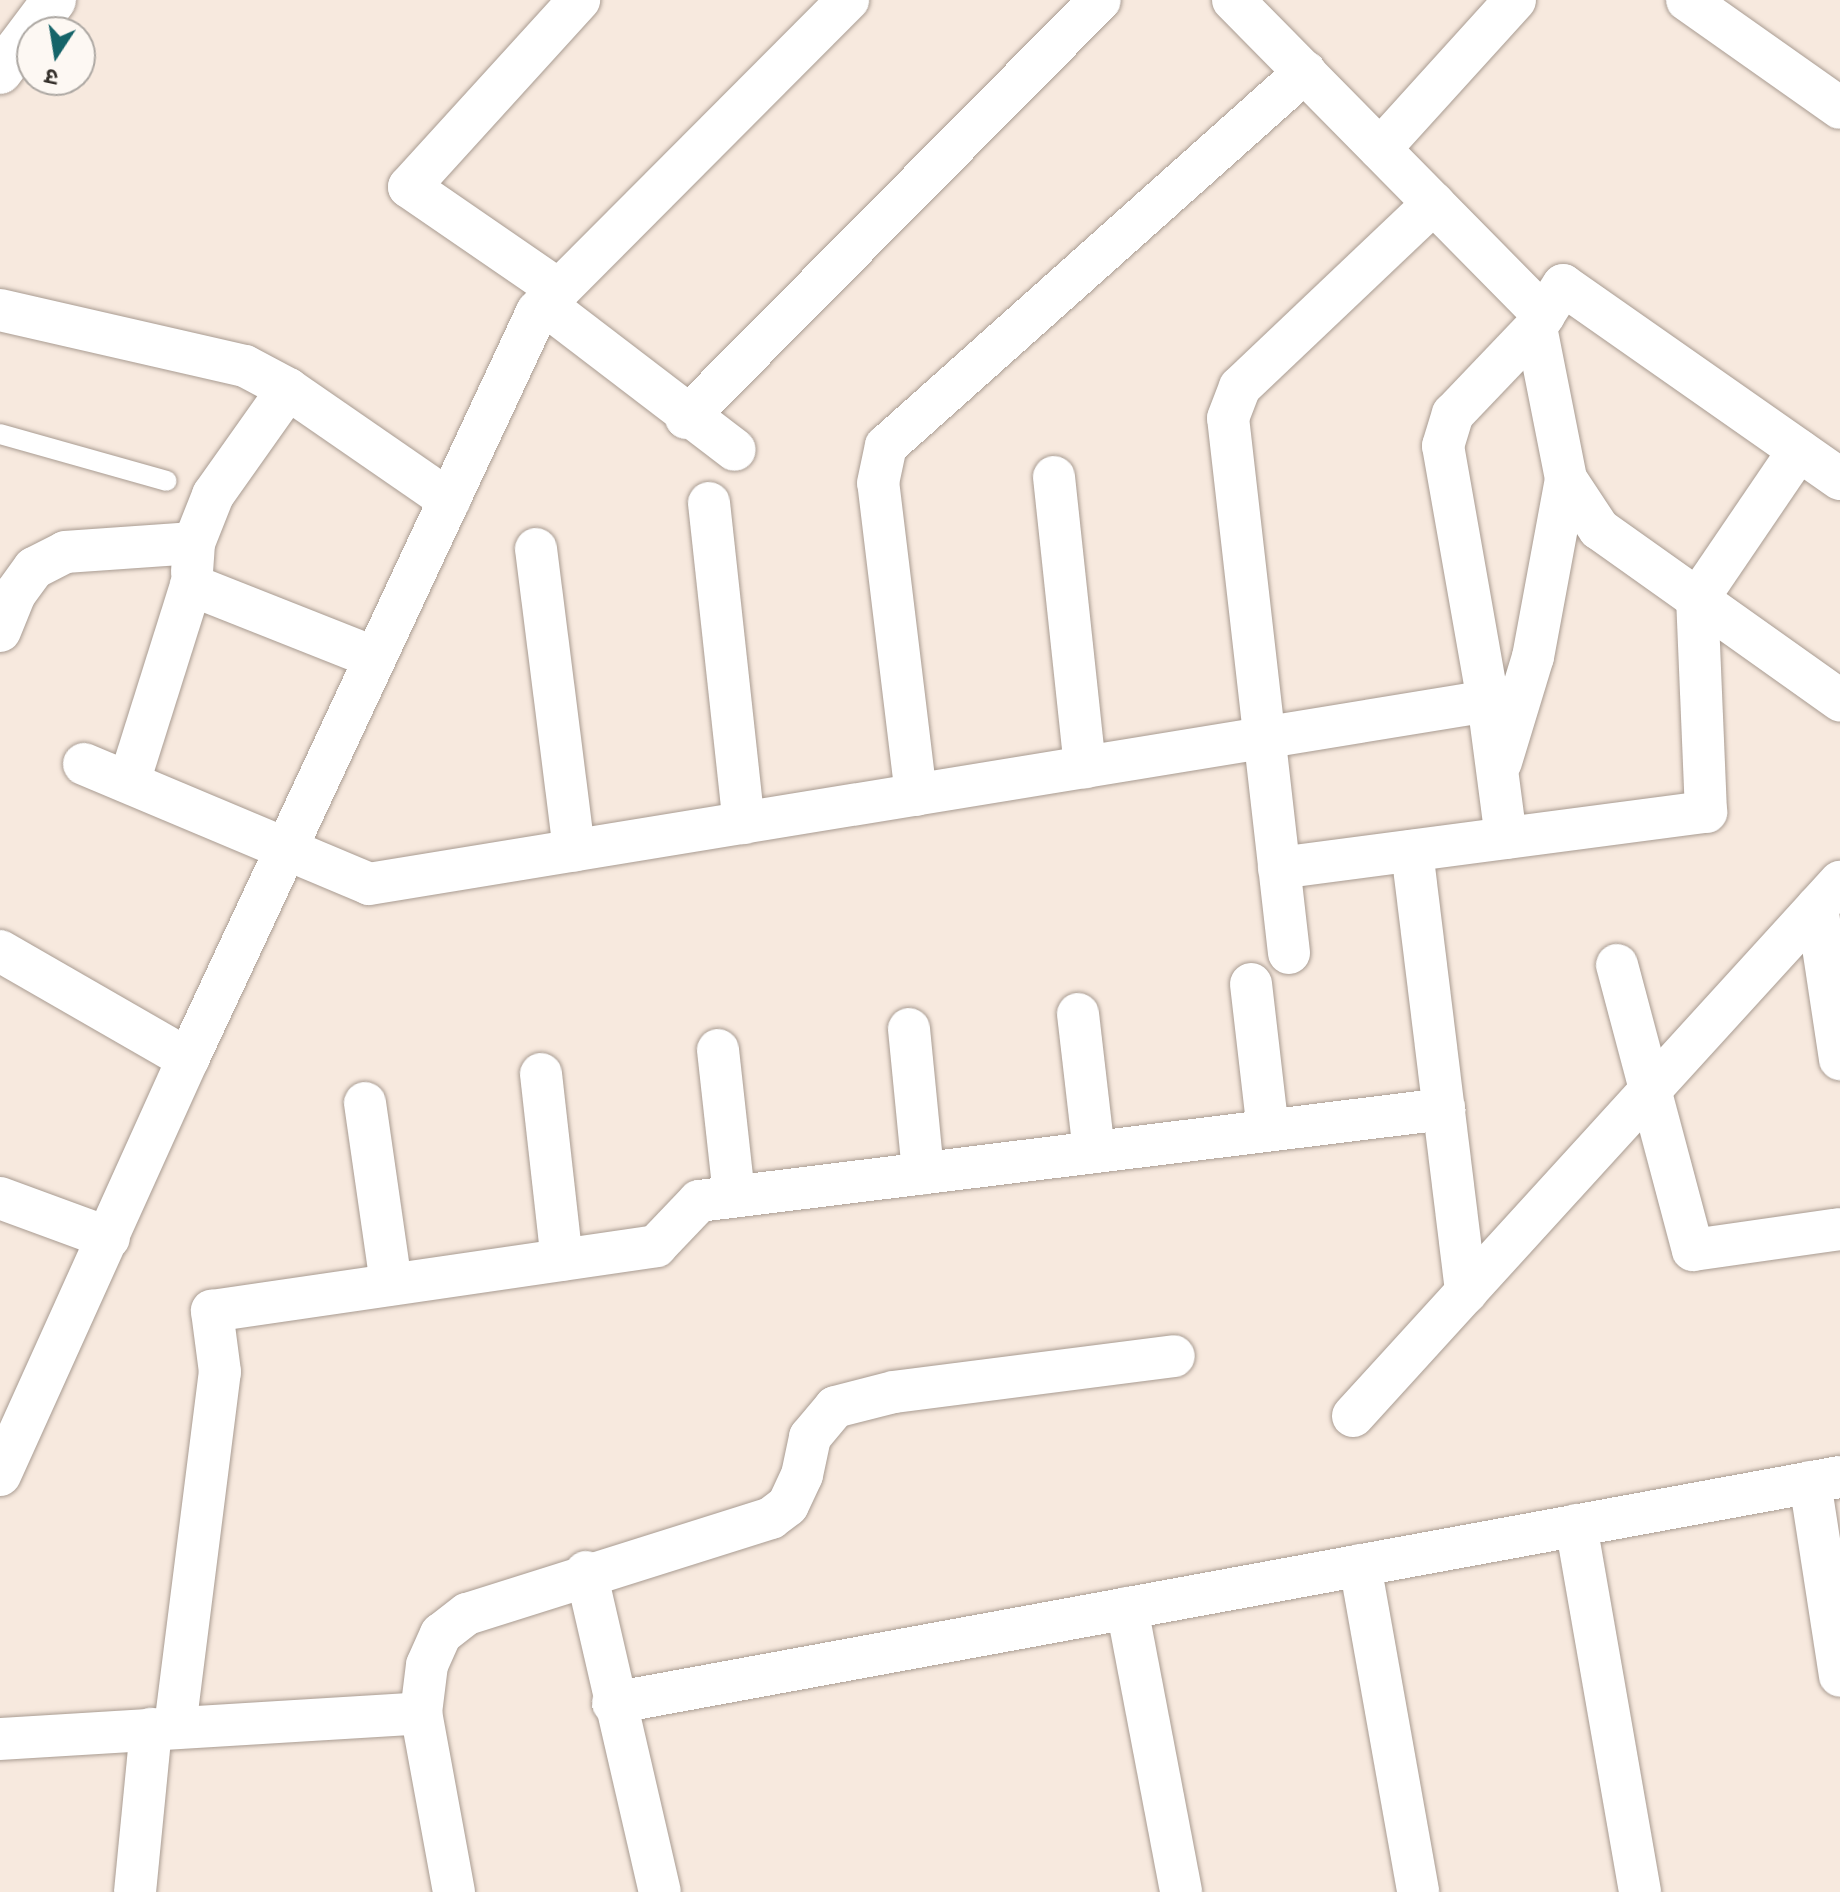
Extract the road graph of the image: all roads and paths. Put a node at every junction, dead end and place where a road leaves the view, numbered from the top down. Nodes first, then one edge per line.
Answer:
1 (54, 0) edge
2 (579, 0) edge
3 (848, 0) edge
4 (1100, 0) edge
5 (1233, 0) edge
6 (1515, 0) edge
7 (1687, 0) edge
8 (0, 72) edge
9 (1305, 72) junction
10 (1840, 108) edge
11 (1380, 149) junction
12 (1434, 203) junction
13 (552, 297) junction
14 (0, 310) edge
15 (1540, 321) junction
16 (288, 389) junction
17 (686, 418) junction
18 (0, 434) edge
19 (735, 450) dead end
20 (1799, 450) junction
21 (1054, 477) dead end
22 (1566, 479) junction
23 (1840, 479) edge
24 (167, 481) dead end
25 (449, 500) junction
26 (709, 503) dead end
27 (194, 543) junction
28 (536, 549) dead end
29 (191, 585) junction
30 (1697, 600) junction
31 (0, 631) edge
32 (375, 658) junction
33 (1840, 700) edge
34 (1488, 701) junction
35 (1263, 738) junction
36 (84, 764) dead end
37 (1085, 767) junction
38 (1498, 772) junction
39 (129, 782) junction
40 (916, 795) junction
41 (744, 823) junction
42 (1506, 838) junction
43 (286, 849) junction
44 (574, 851) junction
45 (1412, 851) junction
46 (1279, 868) junction
47 (1828, 895) edge
48 (0, 951) edge
49 (1289, 953) dead end
50 (1617, 965) dead end
51 (1251, 984) dead end
52 (1078, 1014) dead end
53 (909, 1029) dead end
54 (718, 1050) dead end
55 (188, 1059) junction
56 (1840, 1059) edge
57 (541, 1074) dead end
58 (1650, 1090) junction
59 (365, 1103) dead end
60 (1444, 1109) junction
61 (1268, 1130) junction
62 (1094, 1152) junction
63 (923, 1173) junction
64 (734, 1196) junction
65 (0, 1198) edge
66 (1840, 1229) edge
67 (109, 1238) junction
68 (562, 1260) junction
69 (391, 1284) junction
70 (1466, 1293) junction
71 (1174, 1356) dead end
72 (1353, 1416) dead end
73 (3, 1458) edge
74 (1825, 1480) edge
75 (1576, 1525) junction
76 (1360, 1565) junction
77 (586, 1572) junction
78 (1127, 1608) junction
79 (1840, 1676) edge
80 (613, 1703) junction
81 (421, 1713) junction
82 (163, 1728) junction
83 (0, 1739) edge
84 (135, 1892) edge
85 (454, 1892) edge
86 (660, 1892) edge
87 (1181, 1892) edge
88 (1418, 1892) edge
89 (1640, 1892) edge

1 - 8 street
2 - 13 street
3 - 13 street
4 - 17 street
5 - 9 street
6 - 11 street
7 - 10 street
9 - 11 street
9 - 40 street
11 - 12 street
12 - 15 street
12 - 35 street
13 - 17 street
13 - 25 street
14 - 16 street
15 - 20 street
15 - 22 street
15 - 34 street
16 - 25 street
16 - 27 street
17 - 19 street
18 - 24 lane
20 - 23 street
20 - 30 street
21 - 37 street
22 - 30 street
22 - 38 street
25 - 32 street
26 - 41 street
27 - 29 street
27 - 31 street
28 - 44 street
29 - 32 street
29 - 39 street
30 - 33 street
30 - 42 street
32 - 43 street
34 - 35 street
34 - 38 street
35 - 37 street
35 - 46 street
36 - 39 street
37 - 40 street
38 - 42 street
39 - 43 street
40 - 41 street
41 - 44 street
42 - 45 street
43 - 44 street
43 - 55 street
45 - 46 street
45 - 60 street
46 - 49 street
47 - 56 street
47 - 58 street
48 - 55 street
50 - 58 street
51 - 61 street
52 - 62 street
53 - 63 street
54 - 64 street
55 - 67 street
57 - 68 street
58 - 66 street
58 - 70 street
59 - 69 street
60 - 61 street
60 - 70 street
61 - 62 street
62 - 63 street
63 - 64 street
64 - 68 street
65 - 67 street
67 - 73 street
68 - 69 street
69 - 82 street
70 - 72 street
71 - 77 street
74 - 75 street
74 - 79 street
75 - 76 street
75 - 89 street
76 - 78 street
76 - 88 street
77 - 80 street
77 - 81 street
78 - 80 street
78 - 87 street
80 - 86 street
81 - 82 street
81 - 85 street
82 - 83 street
82 - 84 street

